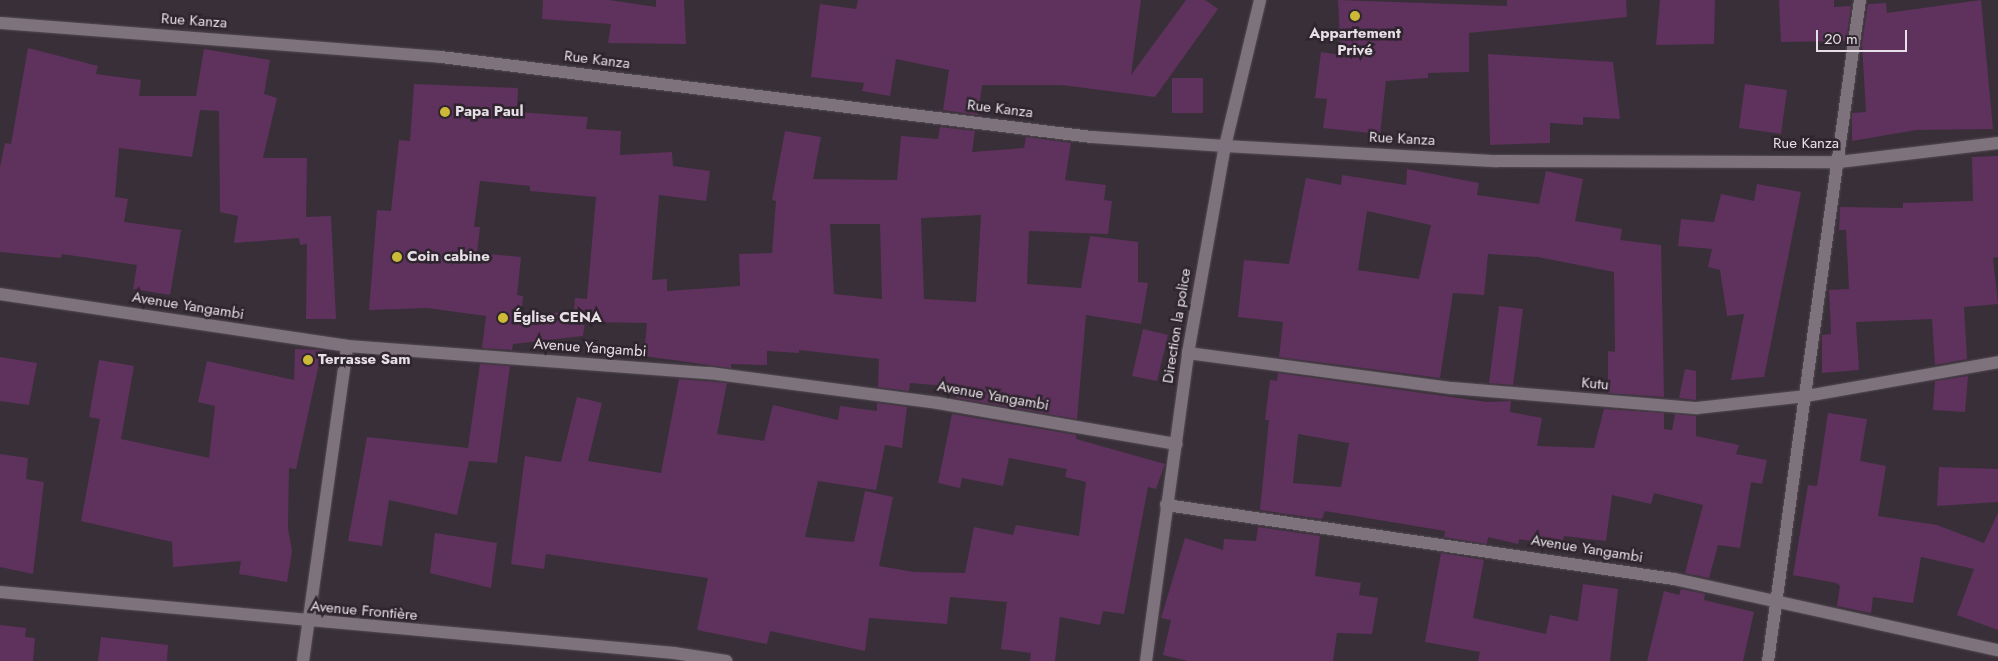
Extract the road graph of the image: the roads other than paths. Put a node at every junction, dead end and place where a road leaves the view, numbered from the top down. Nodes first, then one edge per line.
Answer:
1 (1260, 0) edge
2 (1860, 0) edge
3 (0, 23) edge
4 (1998, 143) edge
5 (1225, 146) junction
6 (1839, 162) junction
7 (0, 294) edge
8 (347, 346) junction
9 (1188, 353) junction
10 (1998, 362) edge
11 (1806, 396) junction
12 (1176, 444) junction
13 (1166, 505) junction
14 (0, 592) edge
15 (1777, 605) junction
16 (309, 623) junction
17 (1998, 650) edge
18 (303, 661) edge
19 (726, 661) edge
20 (1146, 661) edge
21 (1768, 661) edge

1 - 5 street, Direction la police
2 - 6 street
3 - 5 street, Rue Kanza
4 - 6 street, Rue Kanza
5 - 6 street, Rue Kanza
5 - 9 street, Direction la police
6 - 11 street
7 - 8 street, Avenue Yangambi
8 - 12 street, Avenue Yangambi
8 - 16 street
9 - 11 street, Kutu
9 - 12 street, Direction la police
10 - 11 street, Kutu
11 - 15 street
12 - 13 street, Direction la police
13 - 15 street, Avenue Yangambi
13 - 20 street, Direction la police
14 - 16 street, Avenue Frontière
15 - 17 street, Avenue Yangambi
15 - 21 street
16 - 18 street
16 - 19 street, Avenue Frontière

